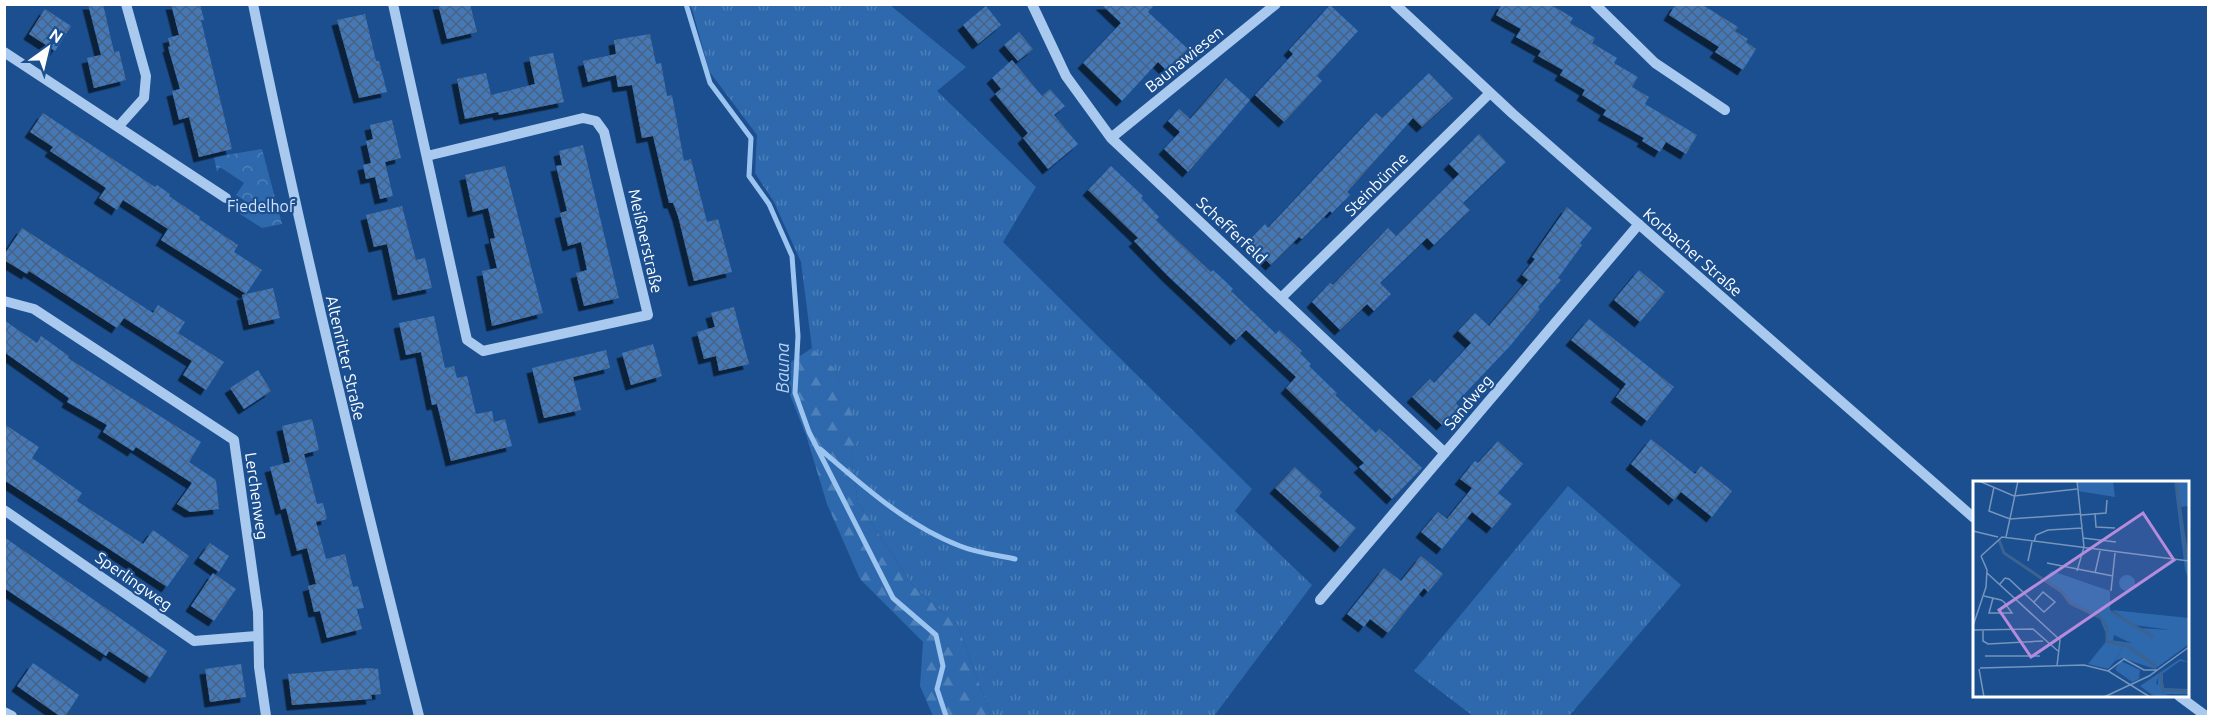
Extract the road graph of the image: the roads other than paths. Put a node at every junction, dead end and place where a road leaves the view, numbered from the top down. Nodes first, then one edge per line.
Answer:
1 (126, 4) edge
2 (254, 4) edge
3 (393, 4) edge
4 (1032, 4) edge
5 (1276, 4) edge
6 (1395, 4) edge
7 (1594, 4) edge
8 (4, 52) edge
9 (1490, 93) junction
10 (1725, 110) dead end
11 (118, 127) junction
12 (1111, 138) junction
13 (427, 156) junction
14 (226, 198) dead end
15 (1639, 224) junction
16 (1282, 297) junction
17 (4, 301) edge
18 (1445, 453) junction
19 (4, 510) edge
20 (1973, 518) edge
21 (1320, 600) dead end
22 (257, 636) junction
23 (2180, 697) edge
24 (4, 712) edge
25 (12, 717) edge
26 (266, 717) edge
27 (419, 717) edge
28 (2206, 717) edge

1 - 11 street
2 - 27 street, Altenritter Straße
3 - 13 street, Meißnerstraße
4 - 12 street, Schefferfeld
5 - 12 street, Baunawiesen
6 - 9 street, Korbacher Straße
7 - 10 street
8 - 11 street
9 - 15 street, Korbacher Straße
9 - 16 street, Steinbünne
11 - 14 street
12 - 16 street, Schefferfeld
13 - 13 street, Meißnerstraße
15 - 18 street, Sandweg
15 - 20 street, Korbacher Straße
16 - 18 street, Schefferfeld
17 - 22 street, Lerchenweg
18 - 21 street, Sandweg
19 - 22 street, Sperlingweg
22 - 26 street, Lerchenweg
23 - 28 street
24 - 25 street

